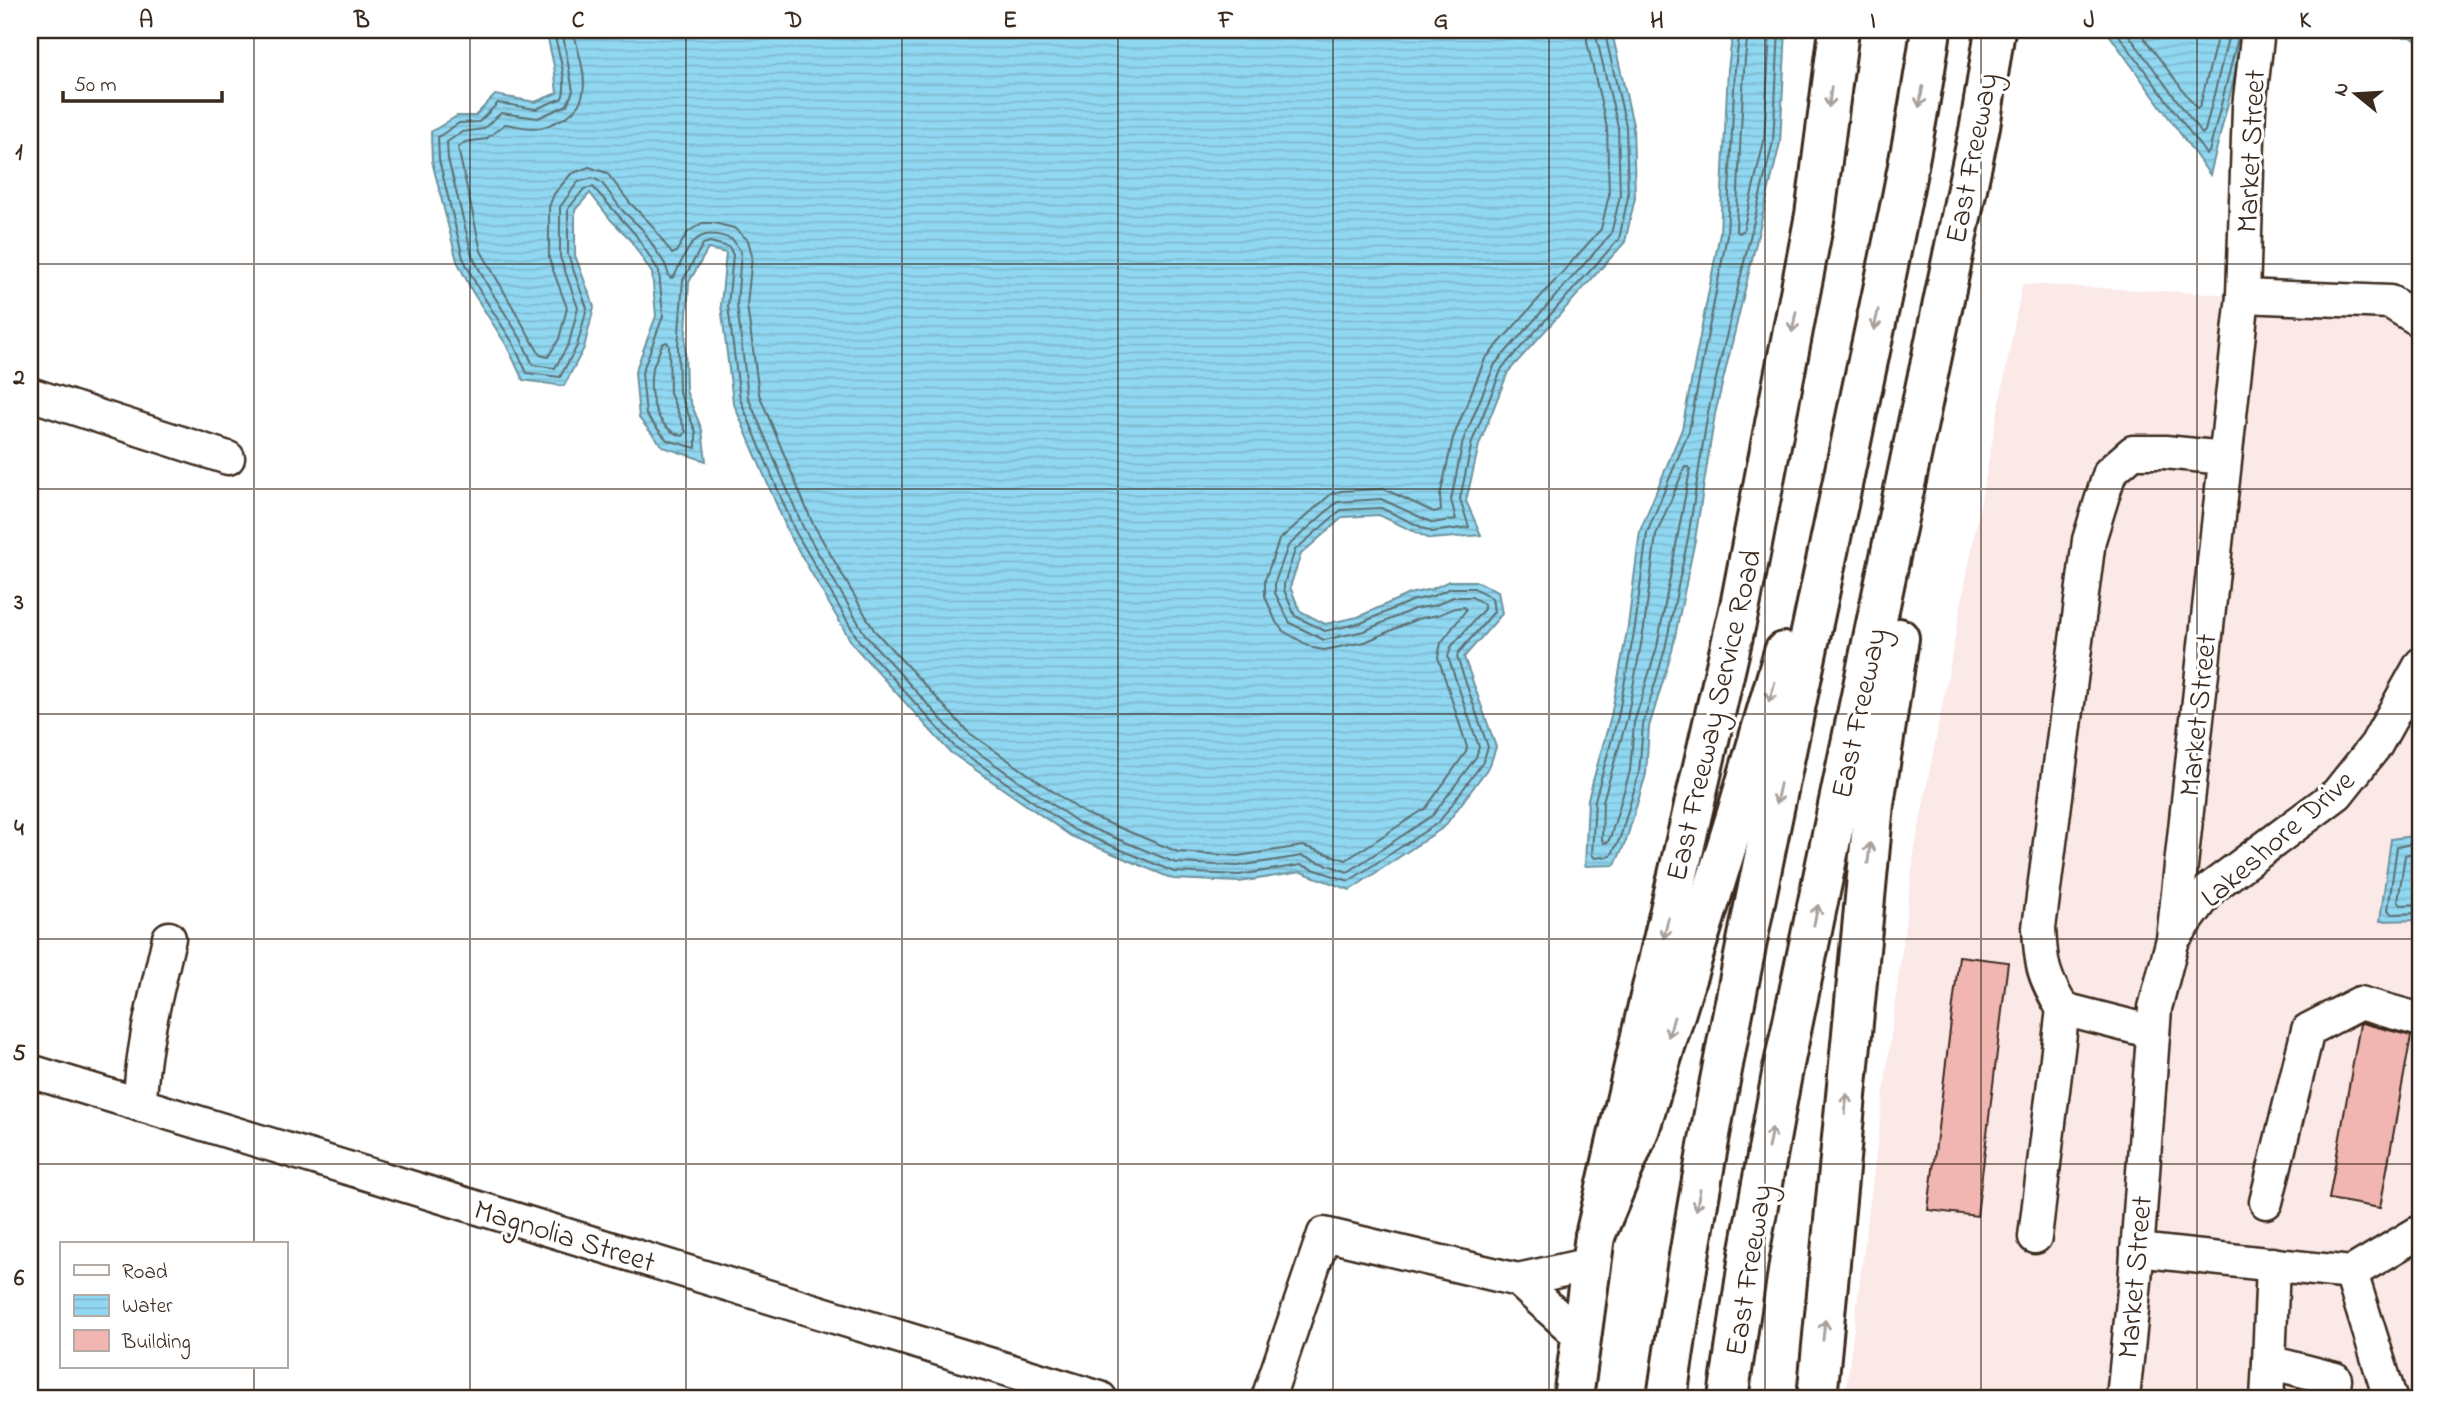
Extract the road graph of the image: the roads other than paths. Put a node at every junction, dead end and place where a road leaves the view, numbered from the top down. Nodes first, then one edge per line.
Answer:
1 (1839, 30) edge
2 (1931, 30) edge
3 (1995, 30) edge
4 (2258, 30) edge
5 (2243, 296) junction
6 (2421, 300) edge
7 (2390, 302) junction
8 (2421, 321) edge
9 (1931, 355) junction
10 (1866, 367) junction
11 (30, 394) edge
12 (228, 457) dead end
13 (2225, 458) junction
14 (2421, 664) edge
15 (169, 938) dead end
16 (2173, 939) junction
17 (2063, 1009) junction
18 (2421, 1020) edge
19 (2153, 1032) junction
20 (30, 1071) edge
21 (140, 1105) junction
22 (2266, 1202) dead end
23 (2421, 1234) edge
24 (2035, 1237) dead end
25 (1593, 1250) junction
26 (2137, 1250) junction
27 (2273, 1264) junction
28 (2351, 1273) junction
29 (1518, 1280) junction
30 (1581, 1337) junction
31 (2269, 1362) junction
32 (1100, 1398) edge
33 (1268, 1398) edge
34 (1573, 1398) edge
35 (1667, 1398) edge
36 (1728, 1398) edge
37 (1817, 1398) edge
38 (2123, 1398) edge
39 (2267, 1398) edge
40 (2333, 1398) edge
41 (2390, 1398) edge

1 -> 25 main road, East Freeway Service Road
2 -> 10 main road, East Freeway
3 - 9 main road, East Freeway
4 - 5 street, Market Street
5 - 7 street
5 - 13 street, Market Street
6 - 7 street
7 - 8 street
36 -> 9 main road, East Freeway
37 -> 9 main road
10 -> 25 main road
10 -> 35 main road, East Freeway
11 - 12 street
13 - 16 street, Market Street
13 - 17 street
14 - 16 street, Lakeshore Drive
15 - 21 street
16 - 19 street, Market Street
17 - 19 street
17 - 24 street
18 - 22 street
19 - 26 street, Market Street
20 - 21 street, Magnolia Street
21 - 32 street, Magnolia Street
23 - 28 street
25 - 29 street
25 - 30 main road, East Freeway Service Road
26 - 27 street
26 - 38 street, Market Street
27 - 28 street
27 - 31 street
28 - 41 street
29 - 30 street
29 - 33 street
30 - 34 main road, East Freeway Service Road
31 - 39 street
31 - 40 street

